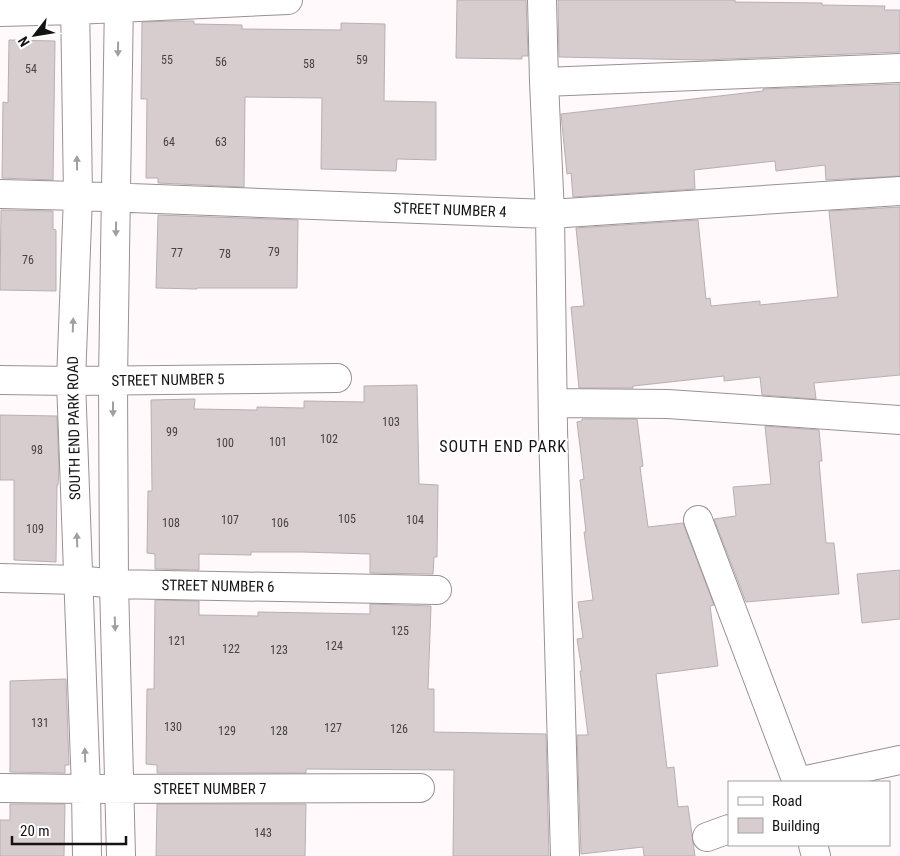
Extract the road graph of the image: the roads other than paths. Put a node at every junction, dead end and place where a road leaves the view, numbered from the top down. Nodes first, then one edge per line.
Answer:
1 (288, 0) edge
2 (542, 0) edge
3 (119, 4) edge
4 (75, 5) edge
5 (0, 12) edge
6 (900, 68) edge
7 (544, 82) junction
8 (900, 190) edge
9 (0, 194) edge
10 (78, 196) junction
11 (116, 198) junction
12 (550, 214) junction
13 (337, 378) dead end
14 (0, 380) edge
15 (71, 381) junction
16 (113, 381) junction
17 (553, 403) junction
18 (900, 420) edge
19 (698, 520) dead end
20 (0, 578) edge
21 (79, 580) junction
22 (114, 584) junction
23 (436, 590) dead end
24 (900, 760) edge
25 (797, 781) edge
26 (802, 781) edge
27 (0, 788) edge
28 (420, 788) dead end
29 (86, 789) junction
30 (119, 789) junction
31 (87, 856) edge
32 (121, 856) edge
33 (565, 856) edge

1 - 3 street
2 - 7 street
3 - 4 street
3 -> 11 street
4 - 5 street
10 -> 4 street, SOUTH END PARK ROAD
6 - 7 street
7 - 12 street
8 - 12 street, STREET NUMBER 4
9 - 10 street, STREET NUMBER 4
10 - 11 street, STREET NUMBER 4
15 -> 10 street, SOUTH END PARK ROAD
11 - 12 street, STREET NUMBER 4
11 -> 16 street
12 - 17 street
13 - 16 street, STREET NUMBER 5
14 - 15 street, STREET NUMBER 5
15 - 16 street, STREET NUMBER 5
21 -> 15 street, SOUTH END PARK ROAD
16 -> 22 street
17 - 18 street
17 - 33 street
19 - 25 street
20 - 21 street, STREET NUMBER 6
21 - 22 street, STREET NUMBER 6
29 -> 21 street, SOUTH END PARK ROAD
22 - 23 street, STREET NUMBER 6
22 -> 30 street
24 - 26 street
27 - 29 street, STREET NUMBER 7
28 - 30 street, STREET NUMBER 7
29 - 30 street, STREET NUMBER 7
29 - 31 street, SOUTH END PARK ROAD
30 - 32 street

